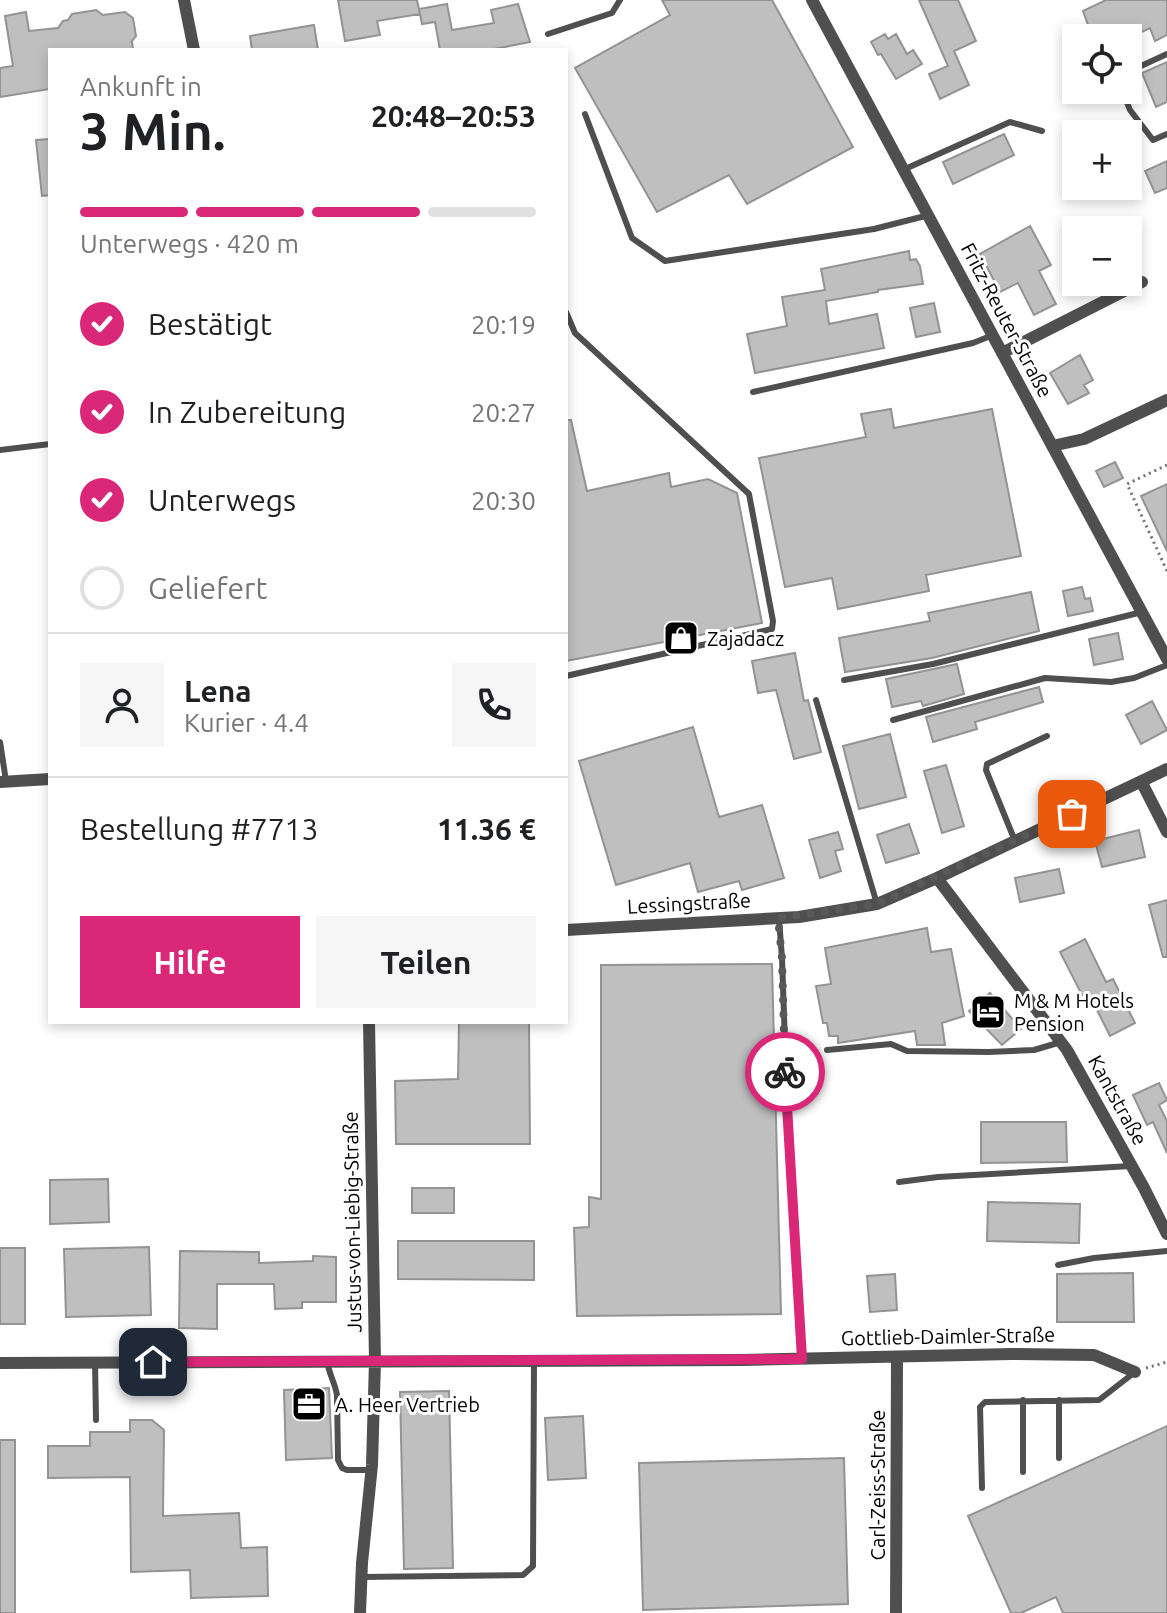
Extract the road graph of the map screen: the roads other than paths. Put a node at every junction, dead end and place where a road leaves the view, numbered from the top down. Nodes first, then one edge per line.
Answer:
1 (184, 0) edge
2 (620, 0) edge
3 (812, 0) edge
4 (548, 34) dead end
5 (194, 48) edge
6 (1167, 54) edge
7 (1142, 66) edge
8 (1128, 104) edge
9 (585, 114) dead end
10 (1042, 131) dead end
11 (1167, 134) edge
12 (905, 169) junction
13 (929, 215) junction
14 (1114, 296) edge
15 (568, 317) edge
16 (993, 335) junction
17 (1002, 353) junction
18 (753, 392) dead end
19 (1167, 400) edge
20 (48, 444) edge
21 (1052, 446) junction
22 (0, 450) edge
23 (1142, 612) junction
24 (1167, 662) edge
25 (568, 676) edge
26 (844, 680) dead end
27 (816, 700) dead end
28 (893, 720) dead end
29 (1047, 736) dead end
30 (0, 742) edge
31 (1167, 769) edge
32 (48, 779) edge
33 (1141, 781) junction
34 (3, 782) edge
35 (1167, 832) edge
36 (1015, 841) junction
37 (937, 878) junction
38 (877, 904) junction
39 (778, 918) junction
40 (568, 930) edge
41 (369, 1024) edge
42 (1061, 1042) junction
43 (827, 1050) dead end
44 (1132, 1166) junction
45 (899, 1182) dead end
46 (1167, 1234) edge
47 (1167, 1251) edge
48 (1058, 1265) dead end
49 (897, 1357) junction
50 (802, 1359) junction
51 (534, 1360) junction
52 (327, 1361) junction
53 (375, 1361) junction
54 (95, 1362) junction
55 (0, 1363) edge
56 (1135, 1372) joint
57 (1023, 1400) junction
58 (1059, 1400) junction
59 (96, 1420) dead end
60 (1059, 1458) dead end
61 (372, 1470) junction
62 (1023, 1472) dead end
63 (982, 1488) dead end
64 (362, 1577) junction
65 (360, 1613) edge
66 (896, 1613) edge

1 - 5 street
2 - 4 lane
3 - 12 street, Fritz-Reuter-Straße
6 - 7 lane
8 - 11 lane
9 - 13 lane
10 - 12 lane
12 - 13 street, Fritz-Reuter-Straße
13 - 16 street, Fritz-Reuter-Straße
14 - 17 street
15 - 25 lane
16 - 17 street, Fritz-Reuter-Straße
16 - 18 lane
17 - 21 street, Fritz-Reuter-Straße
19 - 21 street
20 - 22 lane
21 - 23 street, Fritz-Reuter-Straße
23 - 24 street, Fritz-Reuter-Straße
23 - 26 lane
24 - 28 lane
27 - 38 lane
29 - 36 lane
30 - 34 lane
31 - 33 street, Lessingstraße
32 - 34 street
33 - 35 street
33 - 36 street, Lessingstraße
36 - 37 street, Lessingstraße
37 - 38 street, Lessingstraße
37 - 42 street, Kantstraße
38 - 39 street, Lessingstraße
39 - 40 street, Lessingstraße
39 - 50 lane
41 - 53 street, Justus-von-Liebig-Straße
42 - 43 lane
42 - 44 street, Kantstraße
44 - 45 lane
44 - 46 street, Kantstraße
47 - 48 lane
49 - 50 street, Gottlieb-Daimler-Straße
49 - 56 street, Gottlieb-Daimler-Straße
49 - 66 street, Carl-Zeiss-Straße
50 - 51 street, Gottlieb-Daimler-Straße
51 - 53 street, Gottlieb-Daimler-Straße
51 - 64 lane
52 - 53 street, Gottlieb-Daimler-Straße
52 - 54 street, Gottlieb-Daimler-Straße
52 - 61 lane
53 - 61 street, Justus-von-Liebig-Straße
54 - 55 street, Gottlieb-Daimler-Straße
54 - 59 lane
56 - 58 lane
57 - 58 lane
57 - 62 lane
57 - 63 lane
58 - 60 lane
61 - 64 street, Justus-von-Liebig-Straße
64 - 65 street, Justus-von-Liebig-Straße

